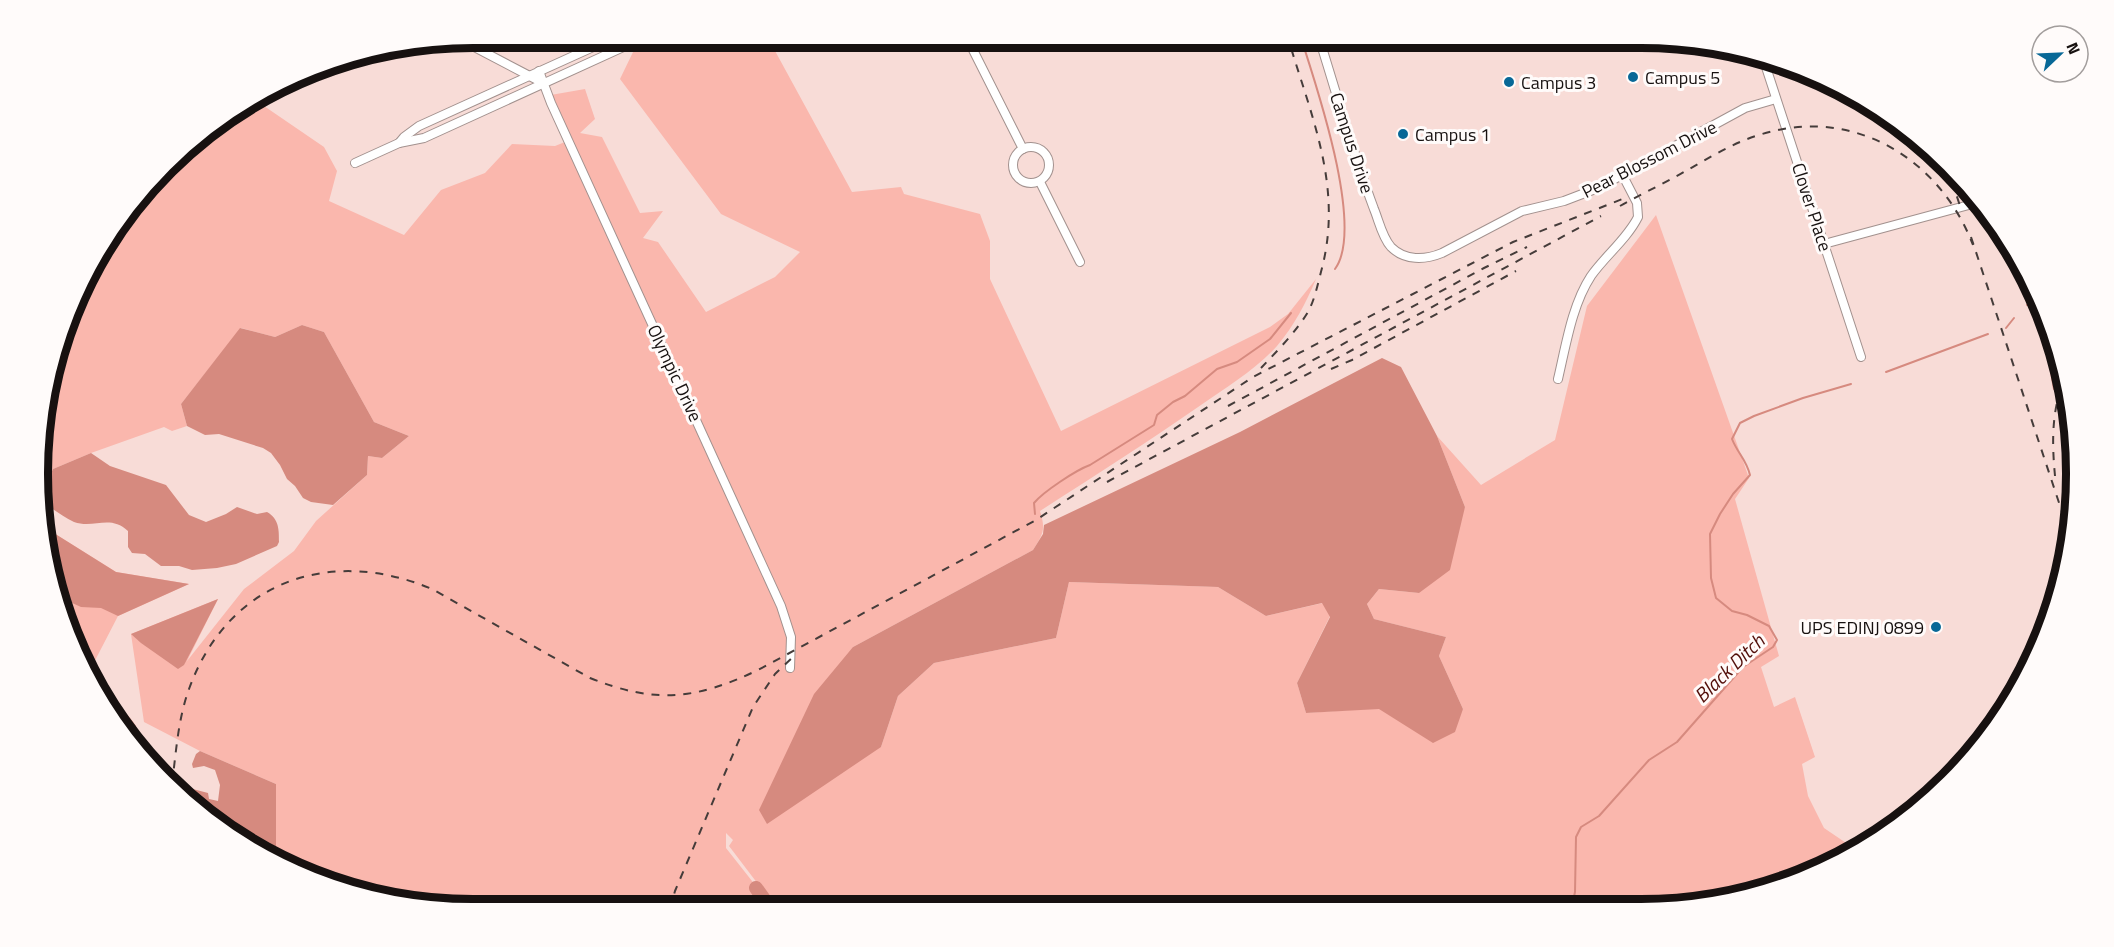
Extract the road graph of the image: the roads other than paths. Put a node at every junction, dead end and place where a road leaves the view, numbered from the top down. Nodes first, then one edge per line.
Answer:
1 (477, 48) edge
2 (591, 48) edge
3 (621, 48) edge
4 (973, 48) edge
5 (1323, 48) edge
6 (1766, 67) edge
7 (539, 71) junction
8 (528, 76) junction
9 (543, 83) junction
10 (1776, 99) junction
11 (399, 143) junction
12 (1023, 148) junction
13 (355, 163) dead end
14 (1623, 176) junction
15 (1040, 182) junction
16 (1970, 205) edge
17 (1824, 244) junction
18 (1390, 246) joint
19 (1080, 262) dead end
20 (1861, 357) dead end
21 (1558, 379) dead end
22 (790, 668) dead end

1 - 8 street
2 - 7 street
3 - 9 street
4 - 12 street
5 - 18 street, Campus Drive
6 - 10 street, Clover Place
7 - 8 street
7 - 9 street, Olympic Drive
8 - 9 street
8 - 11 street
9 - 11 street
9 - 22 street, Olympic Drive
10 - 14 street, Pear Blossom Drive
10 - 17 street, Clover Place
11 - 13 street
12 - 15 street
12 - 15 street
14 - 18 street, Pear Blossom Drive
14 - 21 street
15 - 19 street
16 - 17 street
17 - 20 street, Clover Place

